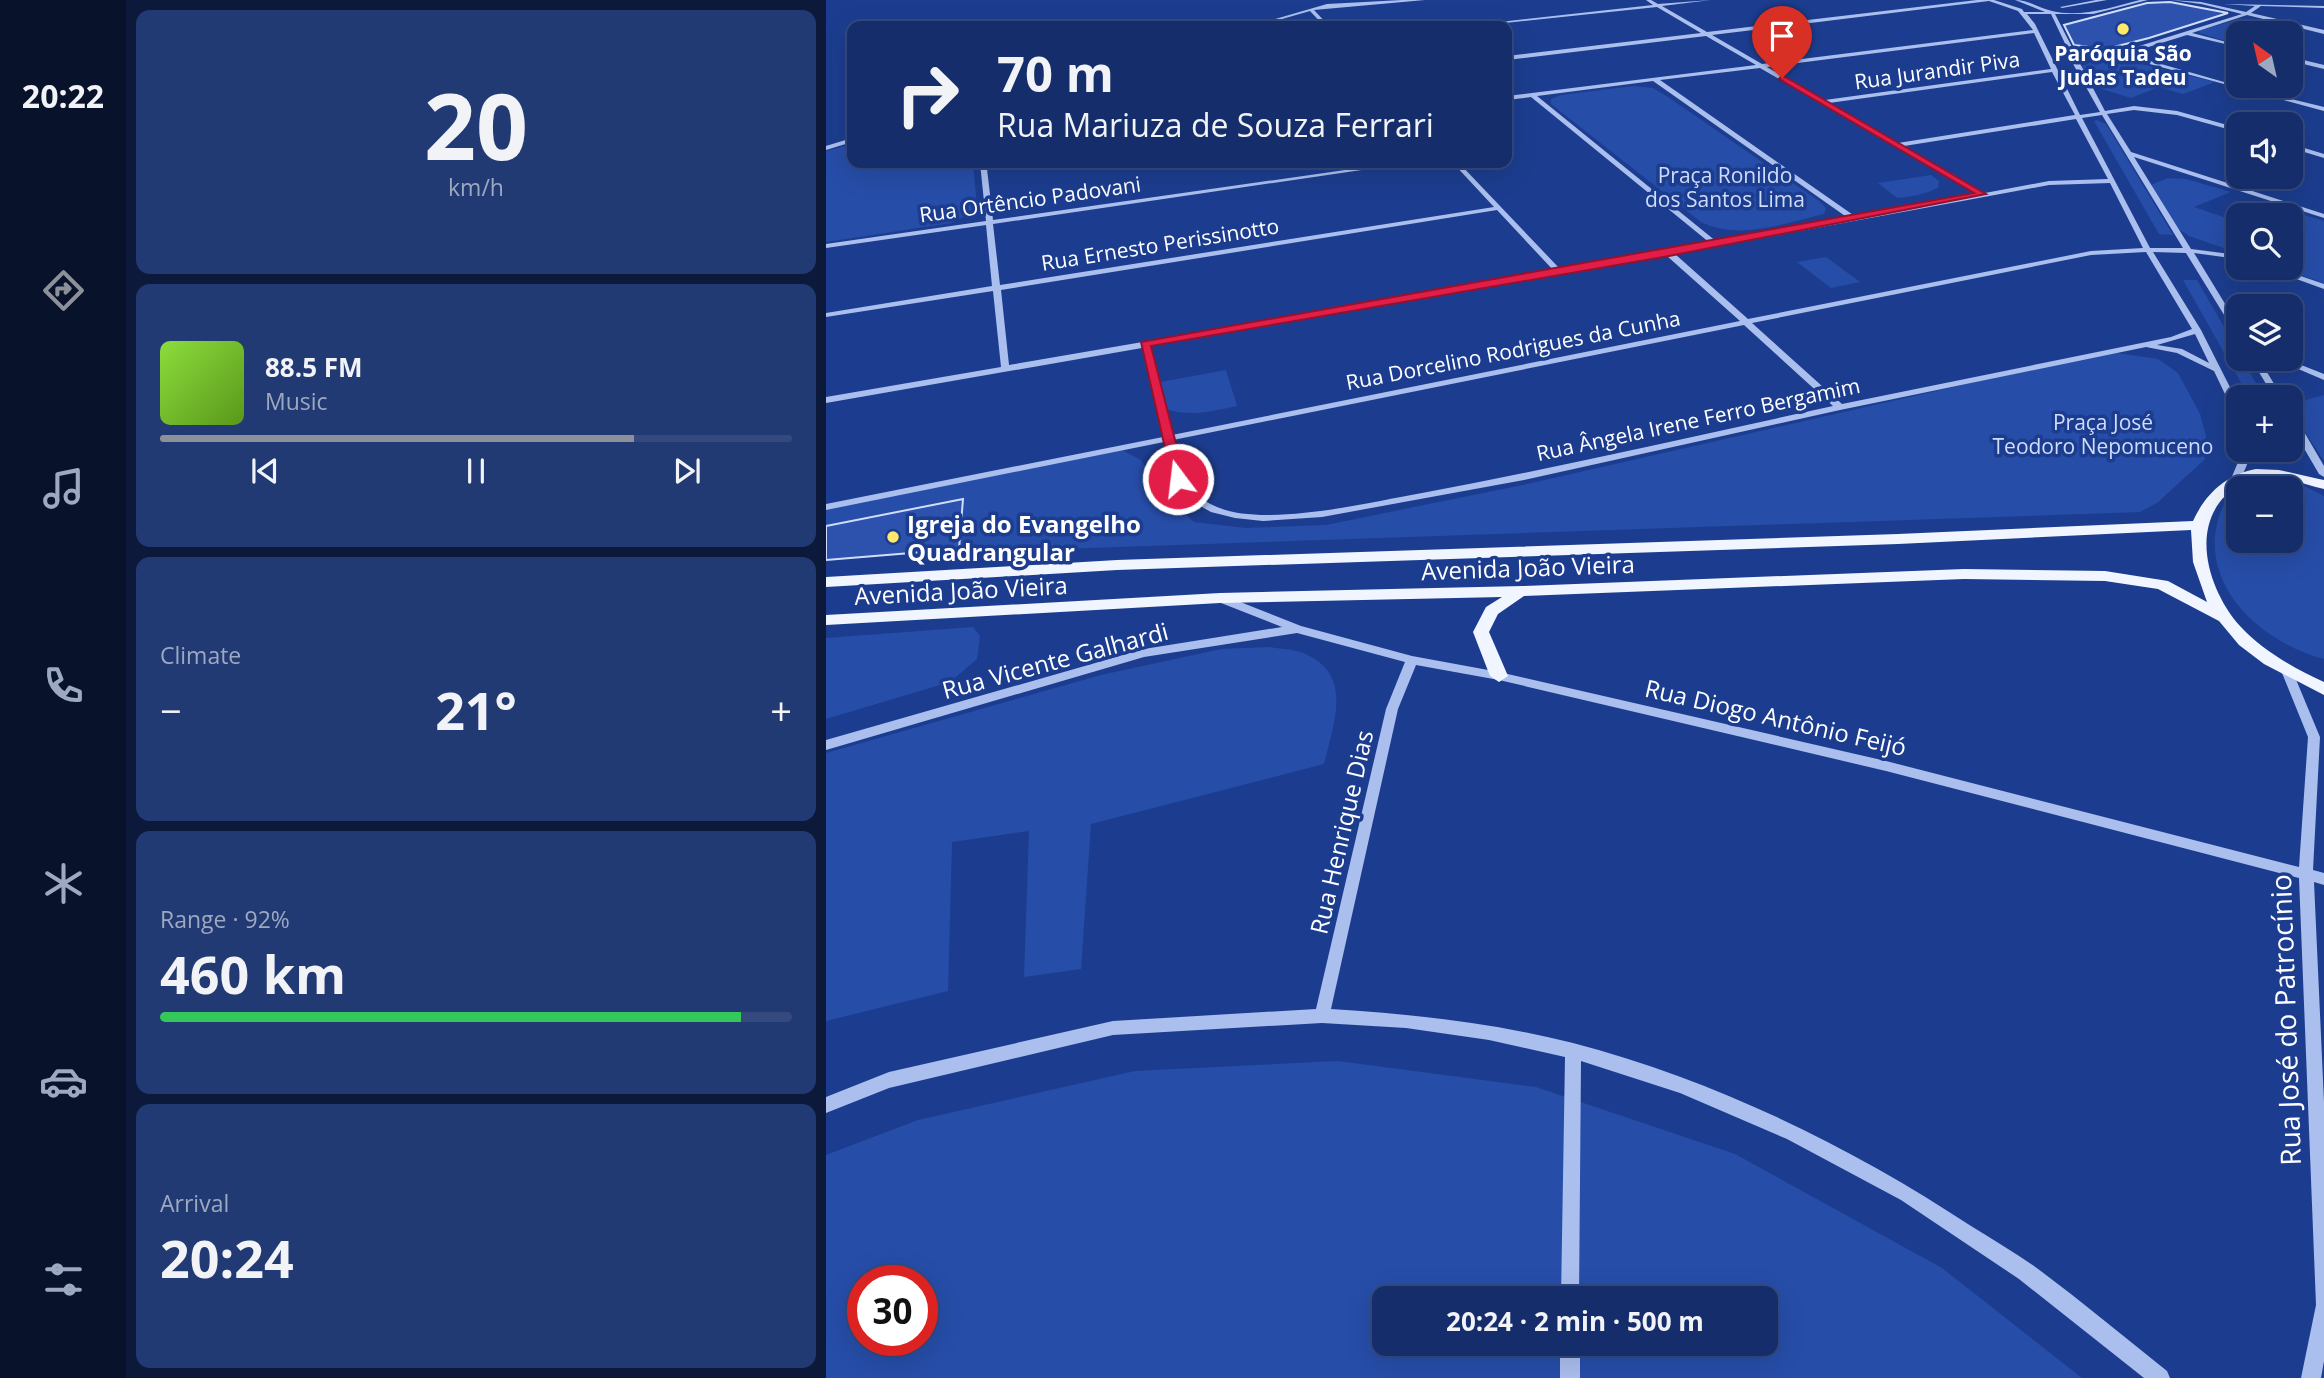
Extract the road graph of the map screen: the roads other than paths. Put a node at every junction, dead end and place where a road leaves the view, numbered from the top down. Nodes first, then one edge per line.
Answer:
1 (1345, 0) edge
2 (1423, 0) edge
3 (1648, 0) edge
4 (1709, 0) edge
5 (1989, 0) edge
6 (2017, 0) edge
7 (2105, 0) edge
8 (2146, 0) edge
9 (2173, 0) edge
10 (2201, 3) junction
11 (2260, 5) junction
12 (1658, 6) junction
13 (1321, 7) junction
14 (2324, 7) edge
15 (2042, 8) junction
16 (1311, 10) junction
17 (2021, 12) junction
18 (2093, 13) junction
19 (2247, 14) junction
20 (2053, 15) junction
21 (2070, 20) dead end
22 (1271, 21) edge
23 (1322, 21) edge
24 (1512, 21) edge
25 (2036, 31) junction
26 (2324, 32) edge
27 (2185, 33) junction
28 (1709, 35) junction
29 (2226, 43) edge
30 (2120, 54) junction
31 (2071, 55) junction
32 (1512, 57) edge
33 (2303, 62) edge
34 (1761, 65) junction
35 (2324, 68) edge
36 (2054, 70) junction
37 (1654, 79) junction
38 (2226, 83) edge
39 (1532, 95) junction
40 (1512, 97) edge
41 (2283, 98) edge
42 (1824, 102) junction
43 (2324, 109) edge
44 (2104, 113) junction
45 (2078, 117) junction
46 (2226, 127) edge
47 (847, 142) edge
48 (1897, 145) junction
49 (826, 148) edge
50 (2303, 150) edge
51 (2129, 153) junction
52 (2324, 156) edge
53 (983, 168) edge
54 (1371, 168) edge
55 (1462, 168) edge
56 (2112, 181) junction
57 (1982, 194) junction
58 (1499, 208) junction
59 (2324, 216) edge
60 (1853, 218) junction
61 (990, 223) junction
62 (1715, 244) junction
63 (826, 246) edge
64 (2148, 250) junction
65 (2188, 251) junction
66 (1669, 253) junction
67 (2226, 256) edge
68 (1558, 271) junction
69 (2303, 279) edge
70 (2324, 286) edge
71 (998, 288) junction
72 (2226, 312) edge
73 (826, 315) edge
74 (1747, 323) junction
75 (2197, 330) junction
76 (1145, 344) junction
77 (2140, 344) junction
78 (1005, 368) junction
79 (2303, 369) edge
80 (2216, 370) junction
81 (2324, 377) edge
82 (2226, 389) edge
83 (826, 400) edge
84 (1840, 407) junction
85 (2303, 438) edge
86 (1168, 440) junction
87 (2324, 474) edge
88 (2250, 476) edge
89 (2296, 476) edge
90 (2303, 478) edge
91 (2324, 485) edge
92 (2226, 488) edge
93 (826, 508) edge
94 (2199, 525) junction
95 (826, 582) edge
96 (1522, 591) junction
97 (1220, 598) junction
98 (2224, 617) junction
99 (831, 621) edge
100 (1297, 629) junction
101 (1412, 660) junction
102 (2288, 673) junction
103 (1499, 676) junction
104 (2324, 689) edge
105 (2319, 734) edge
106 (826, 745) edge
107 (2306, 874) junction
108 (2324, 879) edge
109 (1322, 1016) junction
110 (1573, 1051) junction
111 (826, 1105) edge
112 (1570, 1286) edge
113 (2324, 1302) edge
114 (2324, 1308) edge
115 (1570, 1356) edge
116 (1570, 1378) edge
117 (2160, 1378) edge
118 (2311, 1378) edge

1 - 13 street
2 - 13 street
3 - 12 street
4 - 12 street
5 - 17 street
5 - 28 street
6 - 15 street
7 - 15 street
8 - 18 street
9 - 10 street
10 - 11 street
10 - 19 street
11 - 14 street
11 - 19 street
12 - 24 street
12 - 28 street
13 - 16 street
15 - 17 street
15 - 20 street
16 - 22 street
16 - 23 street
17 - 20 street
17 - 25 street
18 - 20 street
18 - 21 street
19 - 26 street
19 - 27 street
20 - 31 street
25 - 34 street
25 - 36 street
27 - 29 street
27 - 30 street
28 - 32 street
28 - 34 street
30 - 31 street
30 - 38 street
31 - 44 street
33 - 35 street
34 - 37 street
34 - 42 street
36 - 42 street, Rua Jurandir Piva
36 - 45 street
37 - 39 street
37 - 60 street
39 - 40 street
39 - 62 street
41 - 43 street
42 - 48 street
44 - 45 street
44 - 46 street
44 - 51 street
45 - 48 street
45 - 56 street
47 - 49 street
48 - 57 street
50 - 52 street
51 - 59 street
51 - 65 street
53 - 61 street
54 - 61 street, Rua Ortêncio Padovani
55 - 58 street
56 - 57 street
56 - 64 street
57 - 60 street
58 - 68 street
58 - 71 street, Rua Ernesto Perissinotto
60 - 62 street
61 - 63 street, Rua Ortêncio Padovani
61 - 71 street
62 - 66 street
64 - 65 street, Rua Dorcelino Rodrigues da Cunha
64 - 74 street, Rua Dorcelino Rodrigues da Cunha
64 - 75 street
65 - 67 street, Rua Dorcelino Rodrigues da Cunha
65 - 72 street
66 - 68 street
66 - 74 street
68 - 76 street
69 - 70 street
71 - 73 street, Rua Ernesto Perissinotto
71 - 78 street
74 - 84 street
74 - 86 street, Rua Dorcelino Rodrigues da Cunha
75 - 77 street, Rua Ângela Irene Ferro Bergamim
75 - 80 street
76 - 78 street
76 - 86 street, Rua Ângela Irene Ferro Bergamim
77 - 80 street, Rua Ângela Irene Ferro Bergamim
77 - 84 street, Rua Ângela Irene Ferro Bergamim
78 - 83 street
79 - 81 street
80 - 82 street
84 - 86 street, Rua Ângela Irene Ferro Bergamim
85 - 87 street
86 - 93 street, Rua Dorcelino Rodrigues da Cunha
88 - 89 main road
90 - 91 main road
92 - 94 main road
94 - 95 main road, Avenida João Vieira
94 - 98 main road, Avenida João Vieira
96 - 97 main road, Avenida João Vieira
96 - 98 main road, Avenida João Vieira
96 - 103 main road
97 - 99 main road, Avenida João Vieira
97 - 100 street, Rua Diogo Antônio Feijó
98 - 102 main road, Avenida João Vieira
100 - 101 street, Rua Diogo Antônio Feijó
100 - 106 street, Rua Vicente Galhardi
101 - 103 street, Rua Diogo Antônio Feijó
101 - 109 street, Rua Henrique Dias
102 - 104 main road, Avenida João Vieira
102 - 105 street, Rua José do Patrocínio
103 - 107 street, Rua Diogo Antônio Feijó
105 - 107 street, Rua José do Patrocínio
107 - 108 street, Rua Diogo Antônio Feijó
107 - 113 street, Rua José do Patrocínio
109 - 110 street
109 - 111 street
110 - 112 street
110 - 117 street
114 - 118 street
115 - 116 street

